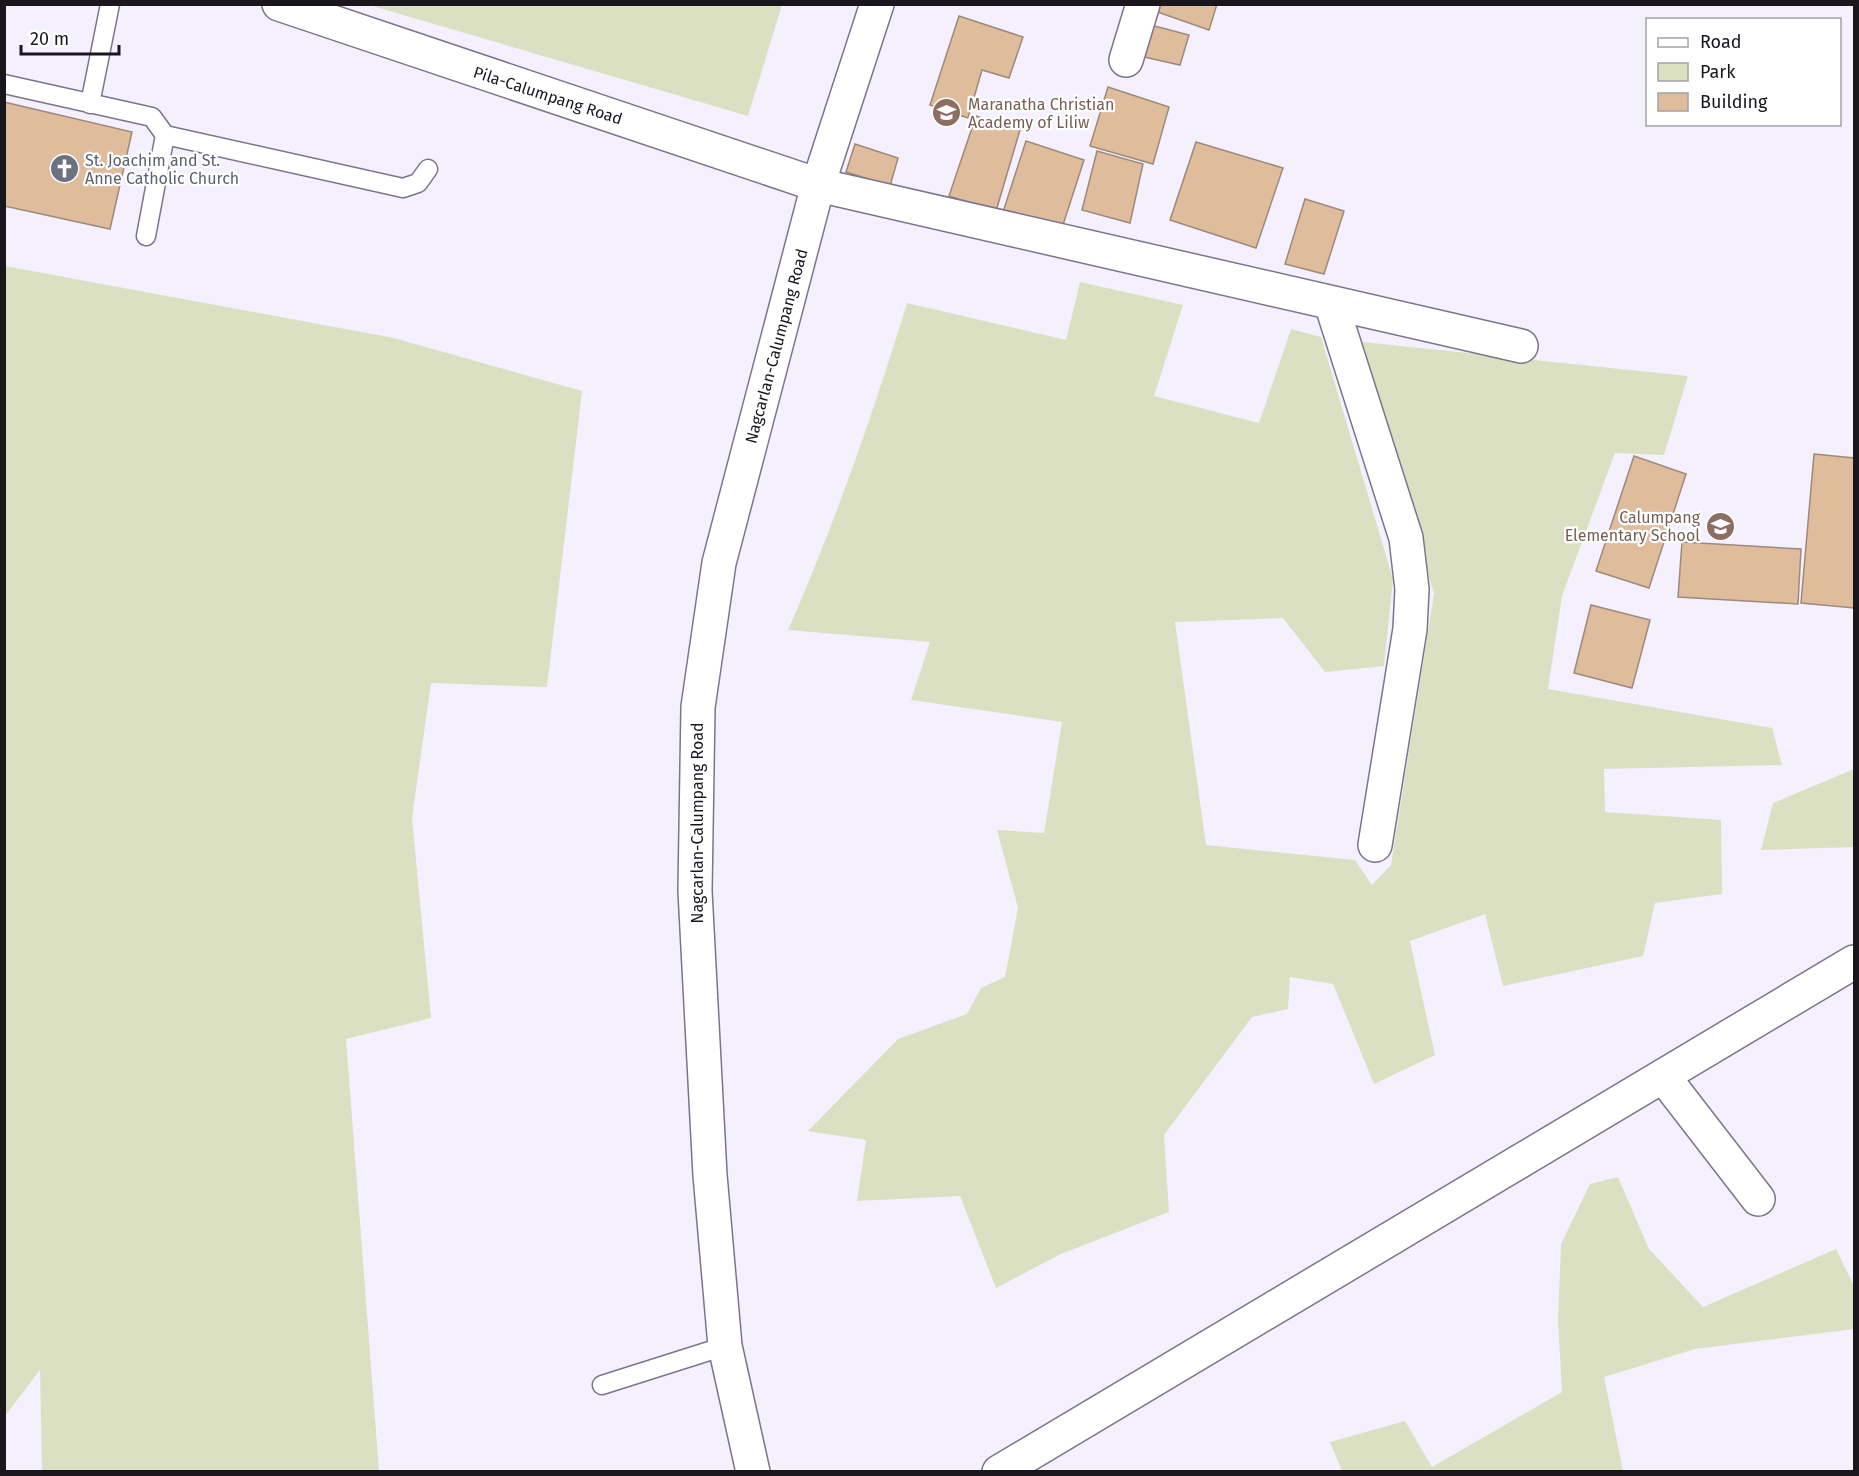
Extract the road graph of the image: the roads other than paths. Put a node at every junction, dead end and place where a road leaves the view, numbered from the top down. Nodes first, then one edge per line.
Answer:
1 (110, 4) edge
2 (279, 4) edge
3 (877, 4) edge
4 (1143, 4) edge
5 (1126, 60) dead end
6 (4, 84) edge
7 (90, 104) junction
8 (165, 135) junction
9 (428, 169) dead end
10 (818, 185) junction
11 (146, 236) dead end
12 (1331, 303) junction
13 (1521, 346) dead end
14 (1374, 844) dead end
15 (1854, 962) edge
16 (1662, 1076) junction
17 (1758, 1200) dead end
18 (725, 1346) junction
19 (602, 1385) dead end
20 (753, 1472) edge
21 (999, 1472) edge

1 - 7 lane
2 - 10 street, Pila-Calumpang Road
3 - 10 street, Nagcarlan-Calumpang Road
4 - 5 street
6 - 7 lane
7 - 8 lane
8 - 9 lane
8 - 11 lane
10 - 12 street, Pila-Calumpang Road
10 - 18 street, Nagcarlan-Calumpang Road
12 - 13 street, Pila-Calumpang Road
12 - 14 street
15 - 16 street
16 - 17 street
16 - 21 street
18 - 19 lane
18 - 20 street, Nagcarlan-Calumpang Road

